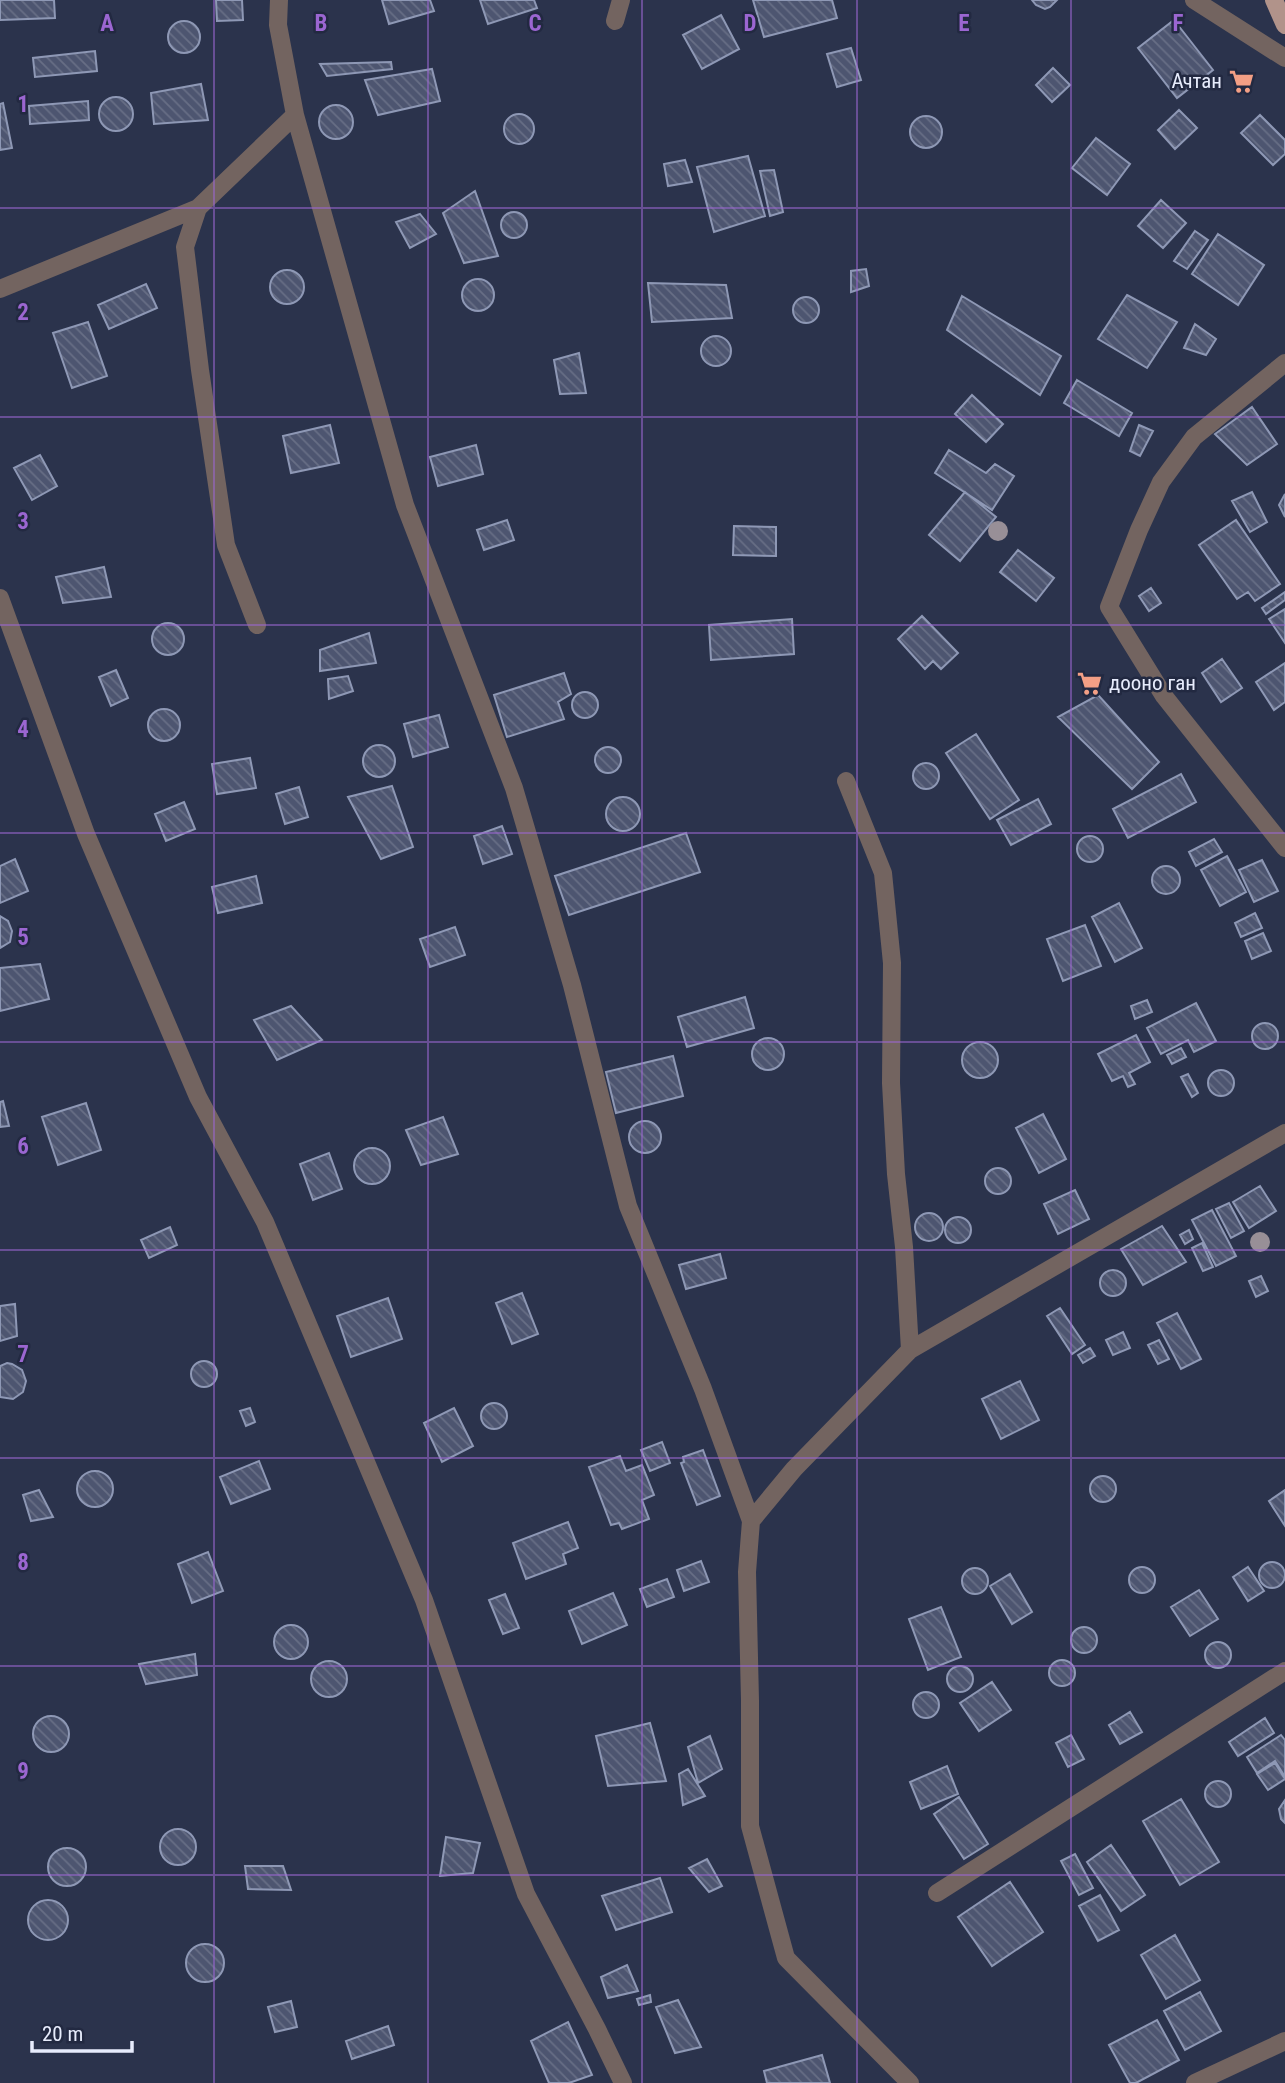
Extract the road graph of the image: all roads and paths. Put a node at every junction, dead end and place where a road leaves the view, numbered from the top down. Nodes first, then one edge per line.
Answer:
1 (279, 0) edge
2 (621, 0) edge
3 (1194, 0) edge
4 (1274, 0) edge
5 (615, 21) dead end
6 (1285, 25) edge
7 (1285, 58) edge
8 (295, 115) junction
9 (198, 208) junction
10 (0, 289) edge
11 (1285, 363) edge
12 (0, 598) edge
13 (257, 625) dead end
14 (846, 781) dead end
15 (1285, 846) edge
16 (1285, 1133) edge
17 (910, 1350) junction
18 (751, 1521) junction
19 (1285, 1671) edge
20 (937, 1893) dead end
21 (1285, 2041) edge
22 (623, 2083) edge
23 (910, 2083) edge
24 (1195, 2083) edge

1 - 8 street
2 - 5 street
3 - 7 street
4 - 6 main road
8 - 9 street
8 - 18 street
9 - 10 street
9 - 13 street
11 - 15 street
12 - 22 street
14 - 17 street
16 - 17 street
17 - 18 street
18 - 23 street
19 - 20 street
21 - 24 street

